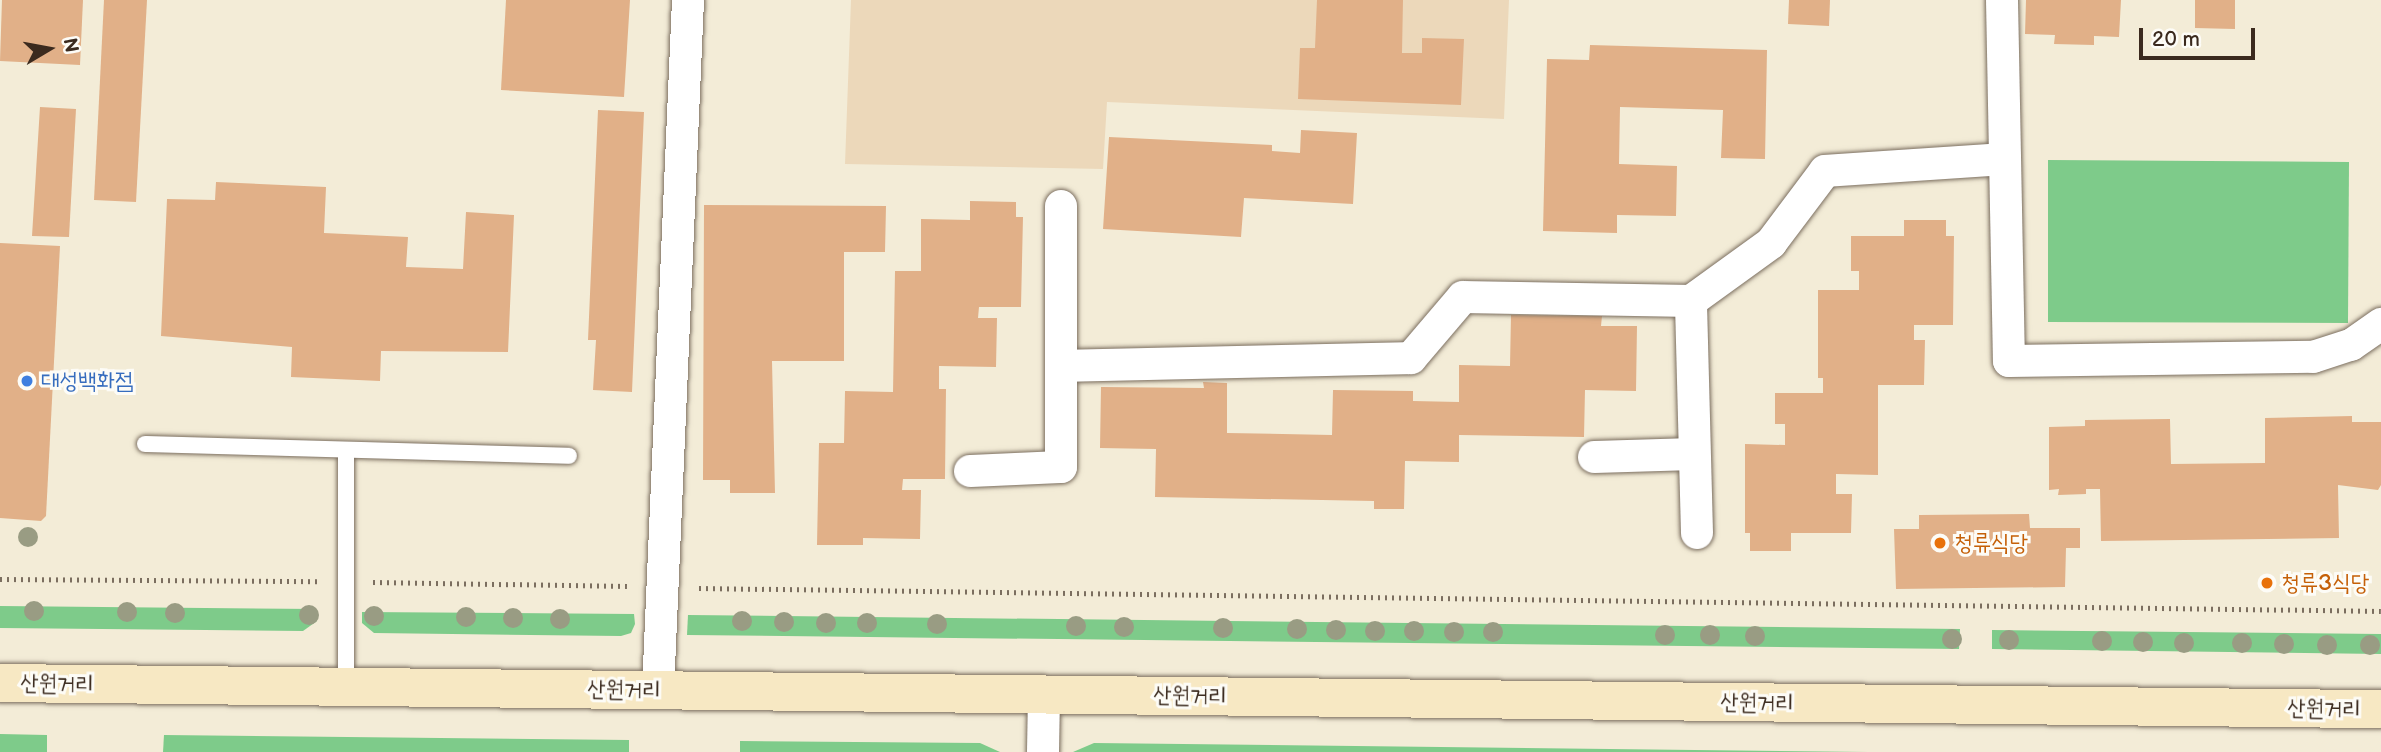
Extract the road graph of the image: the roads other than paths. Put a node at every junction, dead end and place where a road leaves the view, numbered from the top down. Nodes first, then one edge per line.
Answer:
1 (688, 0) edge
2 (2002, 0) edge
3 (2004, 159) junction
4 (1062, 206) dead end
5 (1691, 301) junction
6 (2381, 324) edge
7 (1063, 366) junction
8 (145, 444) dead end
9 (346, 450) junction
10 (1694, 454) junction
11 (569, 456) dead end
12 (1594, 457) dead end
13 (970, 471) dead end
14 (1696, 533) dead end
15 (0, 683) edge
16 (346, 687) junction
17 (658, 690) junction
18 (1044, 695) junction
19 (2381, 709) edge
20 (1043, 752) edge

1 - 17 street
2 - 3 street
3 - 5 street
3 - 6 street
4 - 7 street
5 - 7 street
5 - 10 street
7 - 13 street
8 - 9 lane
9 - 11 lane
9 - 16 lane
10 - 12 street
10 - 14 street
15 - 16 main road, 산원거리
16 - 17 main road, 산원거리
17 - 18 main road, 산원거리
18 - 19 main road, 산원거리
18 - 20 street

